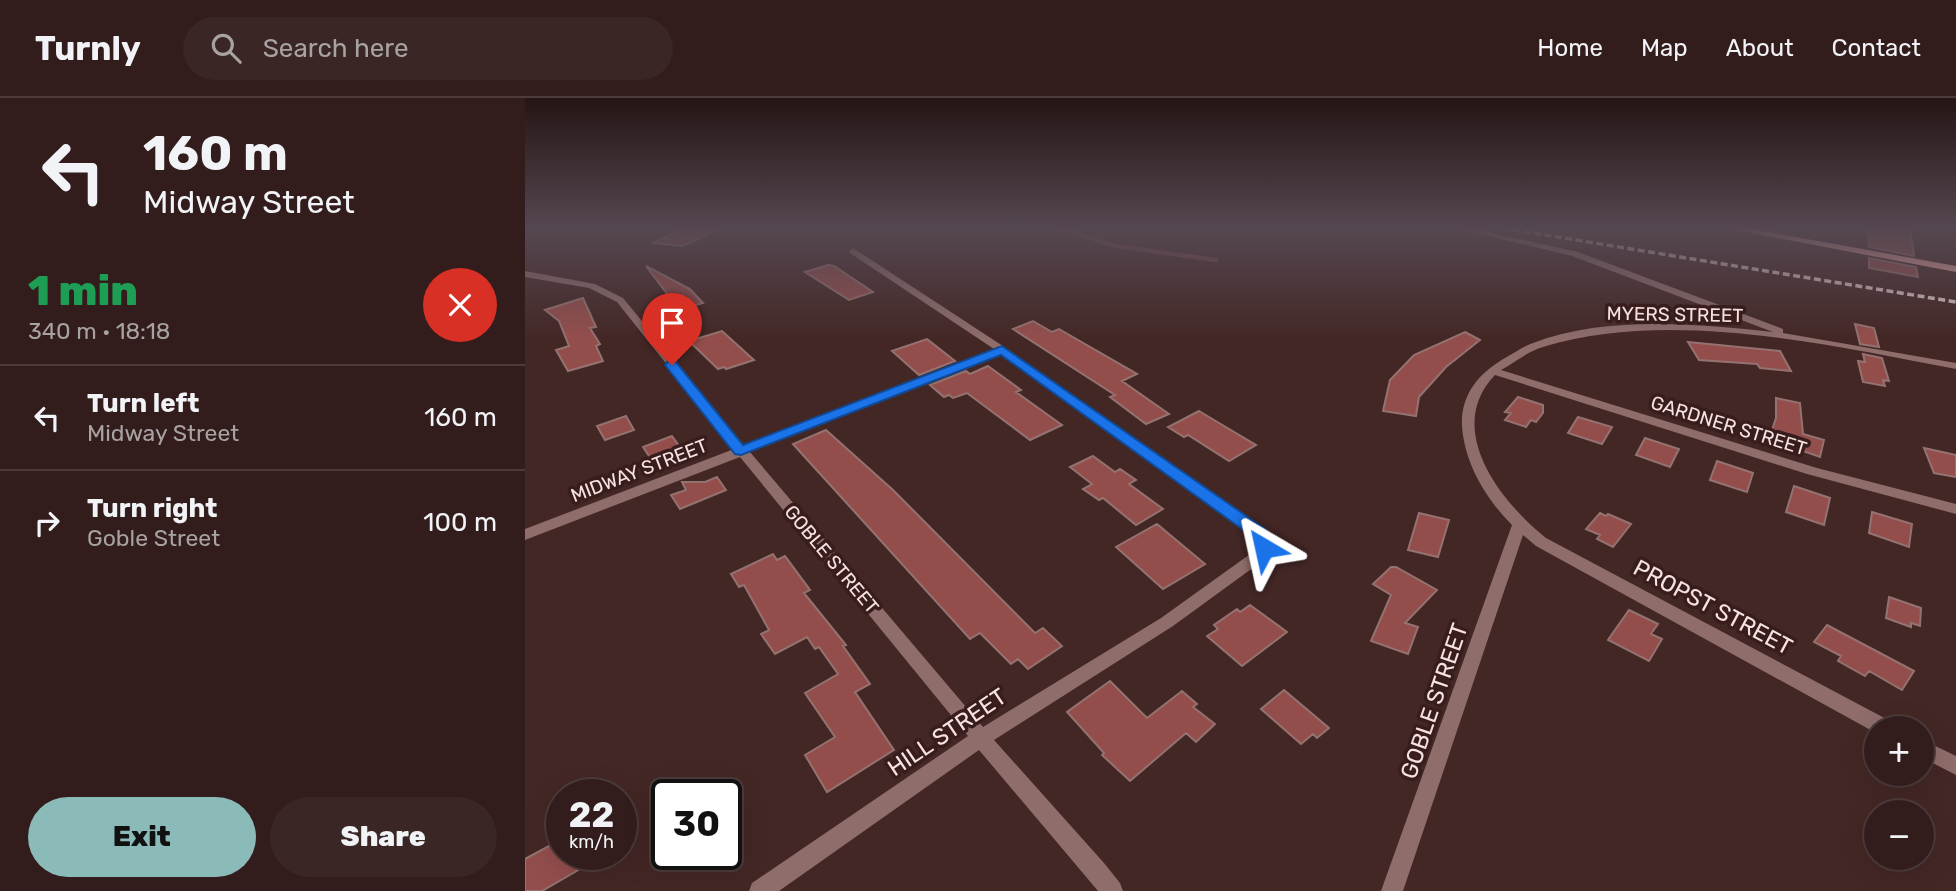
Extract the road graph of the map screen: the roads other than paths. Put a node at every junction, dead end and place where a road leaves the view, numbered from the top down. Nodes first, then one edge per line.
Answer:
1 (874, 265) edge
2 (1604, 265) edge
3 (1936, 265) edge
4 (1956, 269) edge
5 (525, 274) edge
6 (1802, 340) junction
7 (1002, 350) junction
8 (1956, 366) edge
9 (1493, 371) junction
10 (741, 451) junction
11 (1956, 509) edge
12 (1519, 526) junction
13 (525, 535) edge
14 (1864, 717) edge
15 (981, 738) junction
16 (1934, 754) edge
17 (1956, 766) edge
18 (761, 891) edge
19 (1112, 891) edge
20 (1392, 891) edge

1 - 7 street
2 - 6 street
3 - 4 main road
5 - 10 street, GOBLE STREET
6 - 8 street, MYERS STREET
6 - 9 street, MYERS STREET
7 - 10 street, MIDWAY STREET
7 - 15 street, HILL STREET
9 - 11 street, GARDNER STREET
9 - 12 street, MYERS STREET
10 - 13 street, MIDWAY STREET
10 - 15 street, GOBLE STREET
12 - 14 street, PROPST STREET
12 - 20 street, GOBLE STREET
15 - 18 street, HILL STREET
15 - 19 street, GOBLE STREET
16 - 17 street

